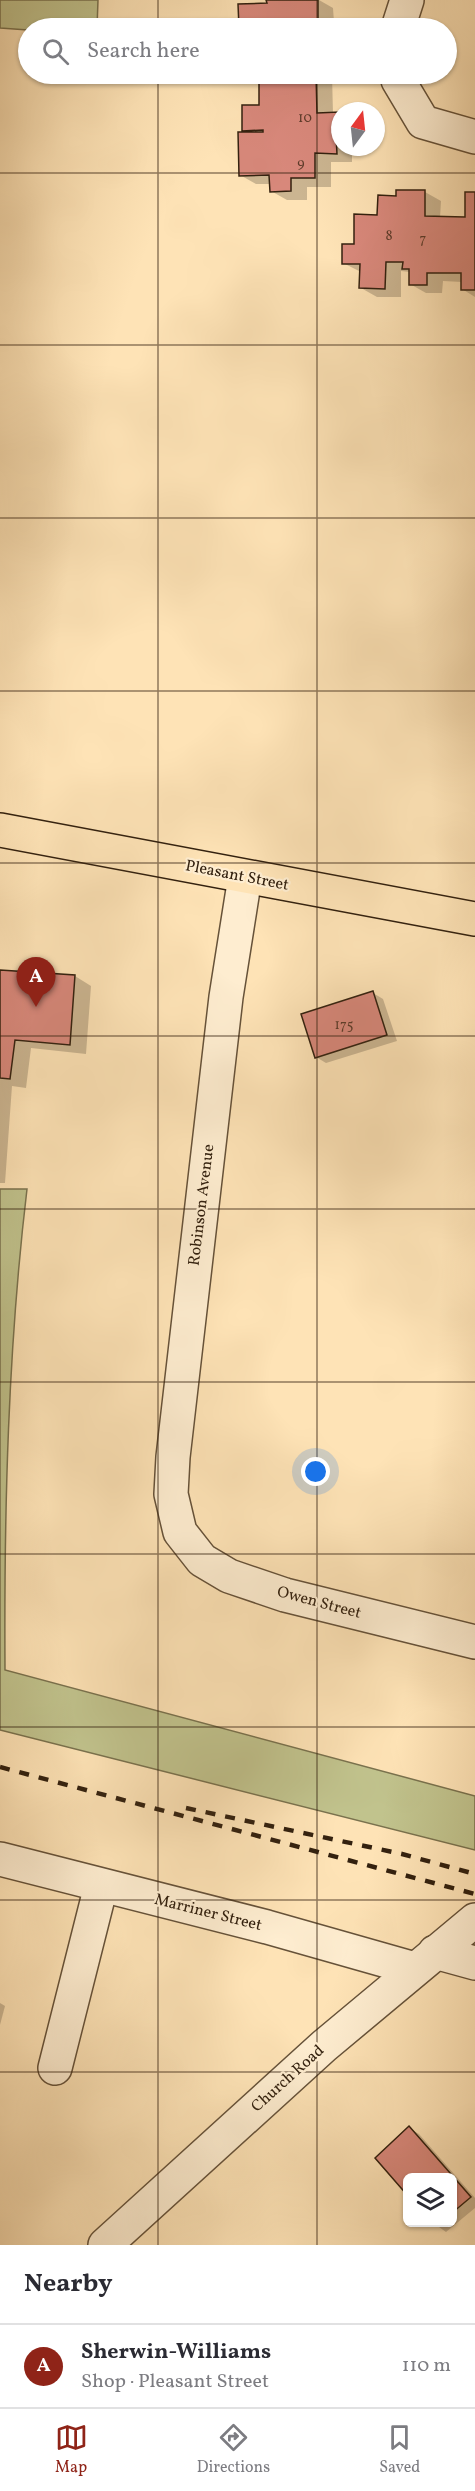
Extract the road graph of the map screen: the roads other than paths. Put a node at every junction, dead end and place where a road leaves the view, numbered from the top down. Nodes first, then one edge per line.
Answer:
1 (407, 0) edge
2 (401, 18) edge
3 (400, 84) edge
4 (475, 137) edge
5 (0, 830) edge
6 (245, 878) junction
7 (475, 919) edge
8 (180, 1532) joint
9 (475, 1642) edge
10 (0, 1859) edge
11 (101, 1886) junction
12 (475, 1920) edge
13 (425, 1961) junction
14 (475, 1963) edge
15 (55, 2068) dead end
16 (105, 2245) edge

1 - 2 street
3 - 4 street
5 - 6 highway, Pleasant Street
6 - 7 highway, Pleasant Street
6 - 8 street, Robinson Avenue
8 - 9 street, Owen Street
10 - 11 street, Marriner Street
11 - 13 street, Marriner Street
11 - 15 street
12 - 13 street, Church Road
13 - 14 street, Marriner Street
13 - 16 street, Church Road

